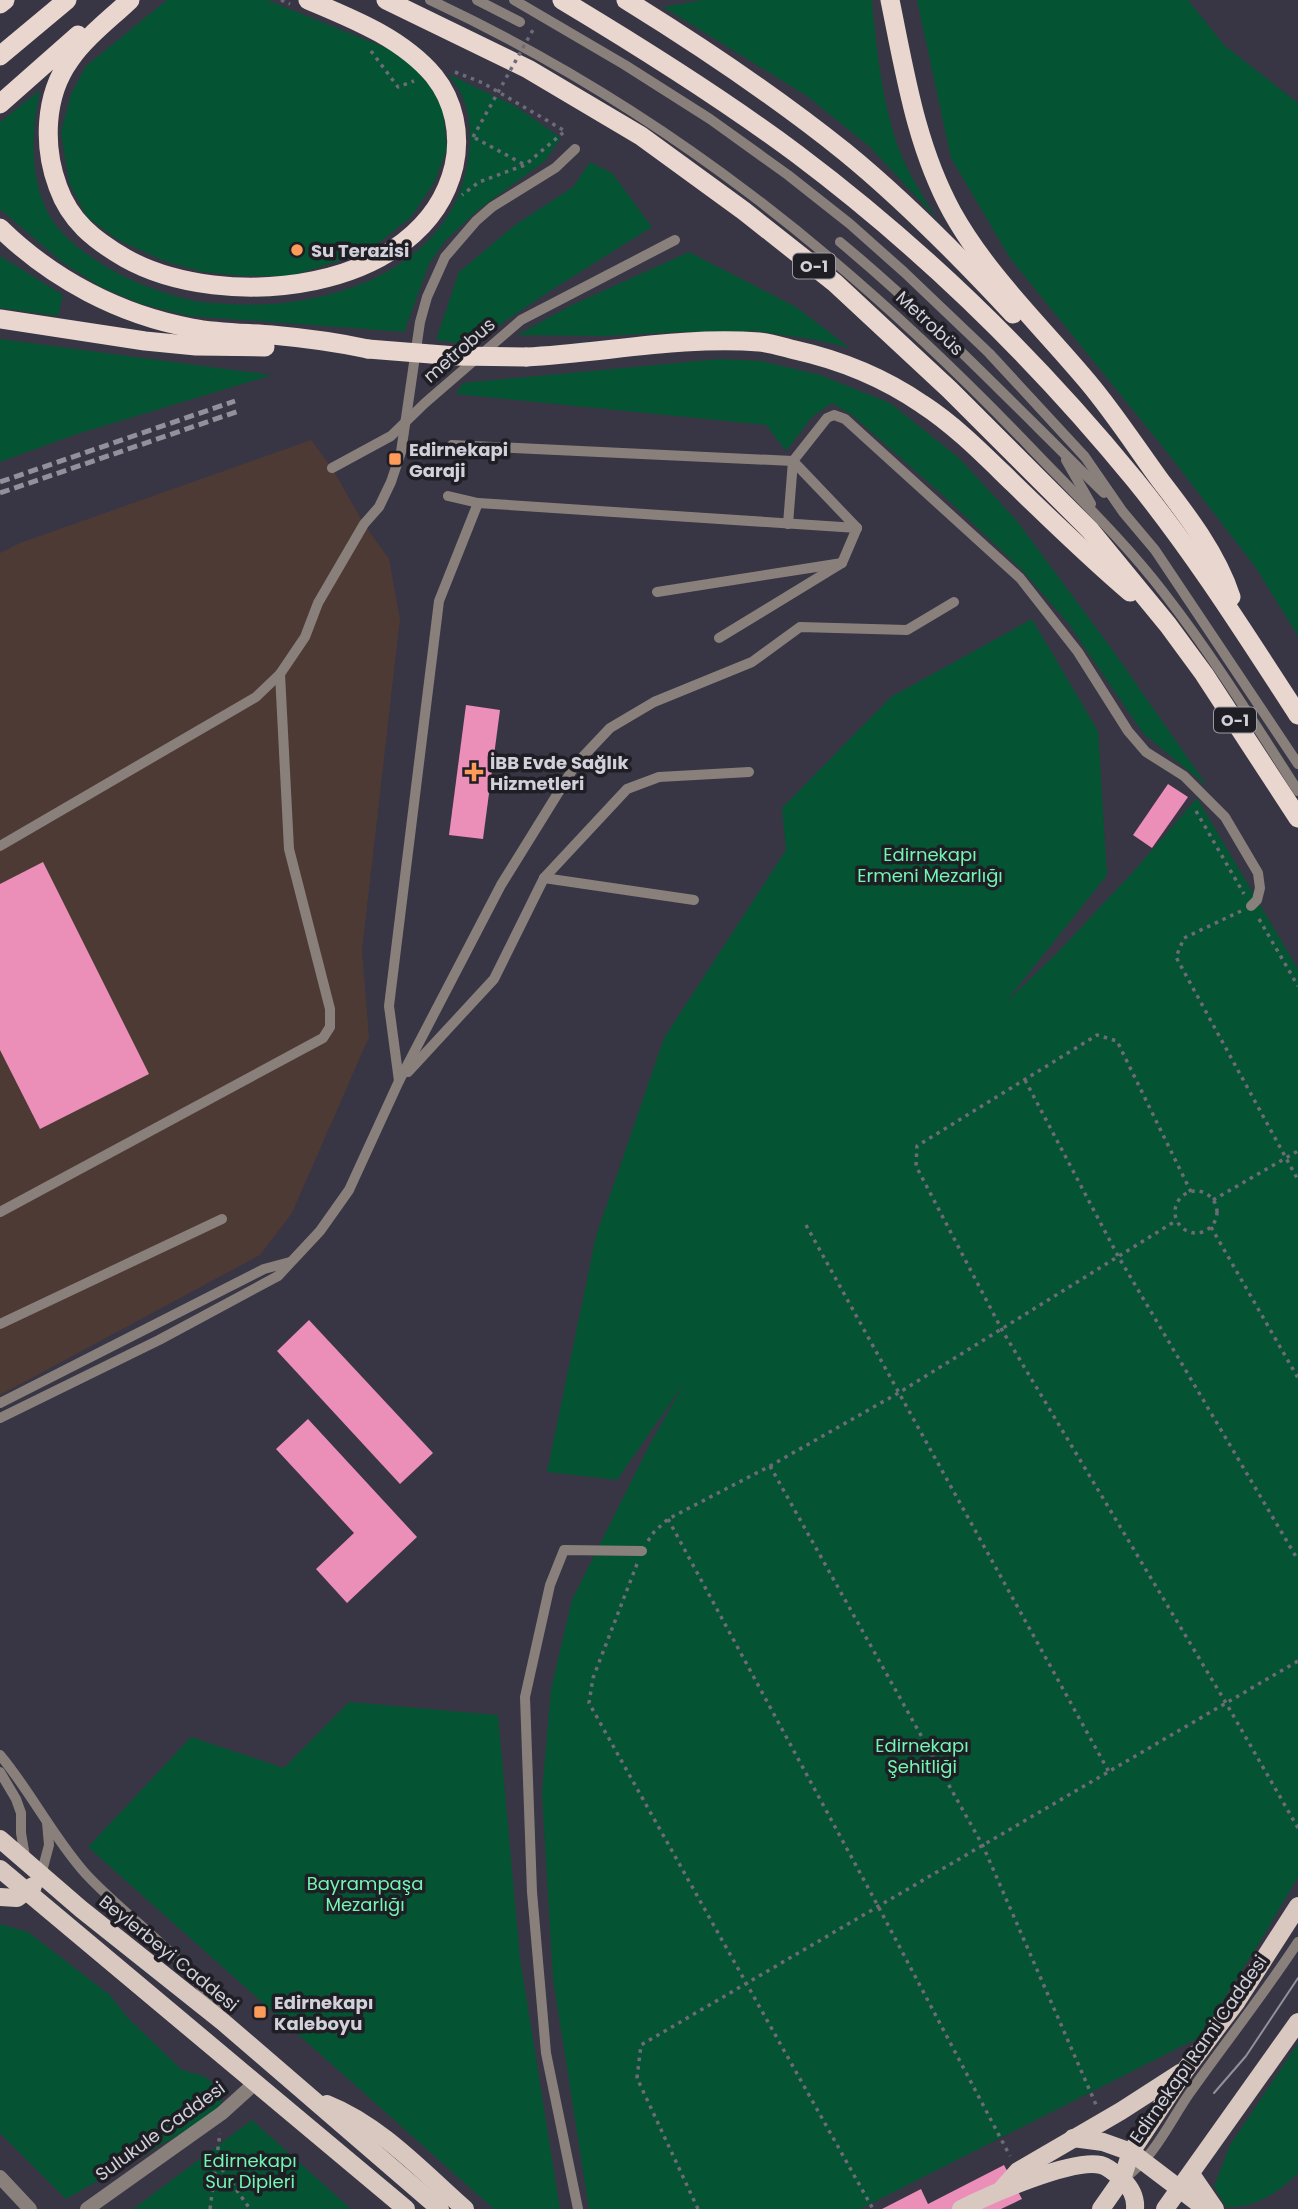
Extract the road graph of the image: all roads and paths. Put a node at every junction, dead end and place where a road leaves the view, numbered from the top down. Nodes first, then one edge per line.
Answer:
1 (5, 0) edge
2 (67, 0) edge
3 (121, 0) edge
4 (130, 0) edge
5 (309, 0) edge
6 (386, 0) edge
7 (430, 0) edge
8 (477, 0) edge
9 (514, 0) edge
10 (562, 0) edge
11 (626, 0) edge
12 (892, 0) edge
13 (0, 5) edge
14 (520, 22) dead end
15 (534, 28) dead end
16 (0, 56) edge
17 (433, 75) junction
18 (398, 87) dead end
19 (0, 104) edge
20 (575, 149) dead end
21 (525, 165) junction
22 (456, 203) dead end
23 (0, 228) edge
24 (675, 240) dead end
25 (840, 242) dead end
26 (0, 319) edge
27 (368, 349) junction
28 (405, 423) junction
29 (452, 445) dead end
30 (1059, 449) junction
31 (1139, 452) junction
32 (793, 461) junction
33 (332, 468) dead end
34 (448, 496) dead end
35 (478, 503) junction
36 (1123, 512) junction
37 (788, 524) junction
38 (857, 528) junction
39 (1112, 532) junction
40 (842, 563) junction
41 (657, 592) dead end
42 (954, 602) dead end
43 (1168, 625) junction
44 (1239, 625) junction
45 (719, 638) dead end
46 (280, 674) junction
47 (1298, 715) edge
48 (1298, 764) edge
49 (749, 772) dead end
50 (1298, 791) edge
51 (1298, 818) edge
52 (0, 846) edge
53 (544, 878) junction
54 (694, 900) dead end
55 (1251, 906) joint
56 (1025, 1080) junction
57 (399, 1082) junction
58 (1298, 1151) edge
59 (1286, 1158) junction
60 (1298, 1180) edge
61 (1191, 1192) junction
62 (1213, 1200) junction
63 (0, 1213) edge
64 (222, 1219) dead end
65 (1177, 1220) junction
66 (806, 1225) dead end
67 (1211, 1227) junction
68 (1118, 1256) junction
69 (292, 1261) junction
70 (0, 1324) edge
71 (1002, 1330) junction
72 (1298, 1378) edge
73 (900, 1392) junction
74 (0, 1404) edge
75 (0, 1418) edge
76 (770, 1466) junction
77 (668, 1519) junction
78 (642, 1551) junction
79 (1298, 1560) edge
80 (1298, 1661) edge
81 (1226, 1703) junction
82 (0, 1755) edge
83 (1109, 1772) junction
84 (0, 1773) edge
85 (46, 1819) junction
86 (1298, 1828) edge
87 (0, 1839) edge
88 (983, 1846) junction
89 (26, 1862) junction
90 (0, 1869) edge
91 (41, 1875) junction
92 (25, 1892) junction
93 (0, 1897) edge
94 (878, 1906) junction
95 (1298, 1906) edge
96 (1298, 1942) edge
97 (746, 1984) junction
98 (223, 2022) junction
99 (1298, 2022) edge
100 (1186, 2069) junction
101 (254, 2084) junction
102 (314, 2099) junction
103 (222, 2113) junction
104 (1104, 2121) junction
105 (1073, 2138) junction
106 (1138, 2157) junction
107 (216, 2160) junction
108 (1018, 2171) junction
109 (1122, 2179) junction
110 (1185, 2181) junction
111 (373, 2183) junction
112 (3, 2185) edge
113 (1002, 2189) junction
114 (30, 2209) edge
115 (87, 2209) edge
116 (210, 2209) edge
117 (250, 2209) edge
118 (390, 2209) edge
119 (406, 2209) edge
120 (440, 2209) edge
121 (465, 2209) edge
122 (578, 2209) edge
123 (698, 2209) edge
124 (873, 2209) edge
125 (961, 2209) edge
126 (1101, 2209) edge
127 (1135, 2209) edge
128 (1165, 2209) edge
129 (1206, 2209) edge
130 (1215, 2209) edge

1 - 13 highway
2 - 16 highway
3 - 19 highway
4 - 17 highway
5 - 17 highway
6 - 43 highway, O-1
7 - 39 lane, Metrobüs
8 - 14 lane
9 - 36 lane, Metrobüs
10 - 44 highway
11 - 31 highway
12 - 31 highway
15 - 21 path, bridge
17 - 18 path
17 - 21 path
20 - 28 lane
21 - 22 path
23 - 27 highway
24 - 28 lane, metrobus
25 - 30 lane
26 - 27 highway
27 - 43 highway, bridge
28 - 33 lane, metrobus
28 - 46 lane
29 - 32 lane
30 - 36 lane
30 - 39 lane
31 - 44 highway
32 - 37 lane
32 - 38 lane
32 - 55 lane
34 - 35 lane
35 - 37 lane
35 - 57 lane
36 - 48 lane, Metrobüs
37 - 38 lane
38 - 40 lane
39 - 50 lane, Metrobüs
40 - 41 lane
40 - 45 lane
42 - 57 lane
43 - 51 highway, O-1
44 - 47 highway
46 - 52 lane
46 - 63 lane
49 - 53 lane
53 - 54 lane
53 - 57 lane
55 - 59 path
56 - 61 path
56 - 68 path
56 - 71 path
57 - 69 lane
58 - 59 path
59 - 60 path
59 - 62 path
61 - 62 path
61 - 65 path
62 - 67 path
64 - 70 lane
65 - 67 path
65 - 68 path
66 - 73 path
67 - 72 path
68 - 71 path
68 - 79 path
69 - 74 lane
69 - 75 lane
71 - 73 path
71 - 81 path
73 - 76 path
73 - 83 path
76 - 77 path
76 - 88 path
77 - 78 path
77 - 94 path
78 - 97 path
78 - 122 lane
80 - 81 path
81 - 83 path
81 - 86 path
82 - 85 lane
83 - 88 path
84 - 89 lane
85 - 91 lane
85 - 98 lane
87 - 89 main road, Beylerbeyi Caddesi
88 - 94 path
88 - 104 path
89 - 91 main road, Beylerbeyi Caddesi
89 - 92 main road
90 - 92 main road
91 - 92 main road
91 - 98 main road, Beylerbeyi Caddesi
92 - 93 main road
92 - 101 main road
94 - 97 path
94 - 108 path
95 - 100 main road
96 - 106 lane, Edirnekapı Rami Caddesi
97 - 123 path
97 - 124 path
98 - 102 main road, Beylerbeyi Caddesi
99 - 110 main road
100 - 104 main road
100 - 106 main road
101 - 103 street, Sulukule Caddesi
101 - 111 main road
102 - 120 main road, Beylerbeyi Caddesi
102 - 121 main road
103 - 107 path
103 - 115 street, Sulukule Caddesi
104 - 105 main road
105 - 106 main road
105 - 108 main road
106 - 109 main road
106 - 110 main road
107 - 116 path
107 - 117 path
108 - 113 main road
109 - 113 main road
109 - 126 main road
109 - 127 main road
110 - 128 main road
110 - 129 main road
110 - 130 main road
111 - 118 main road
111 - 119 main road
112 - 114 street
113 - 125 main road

